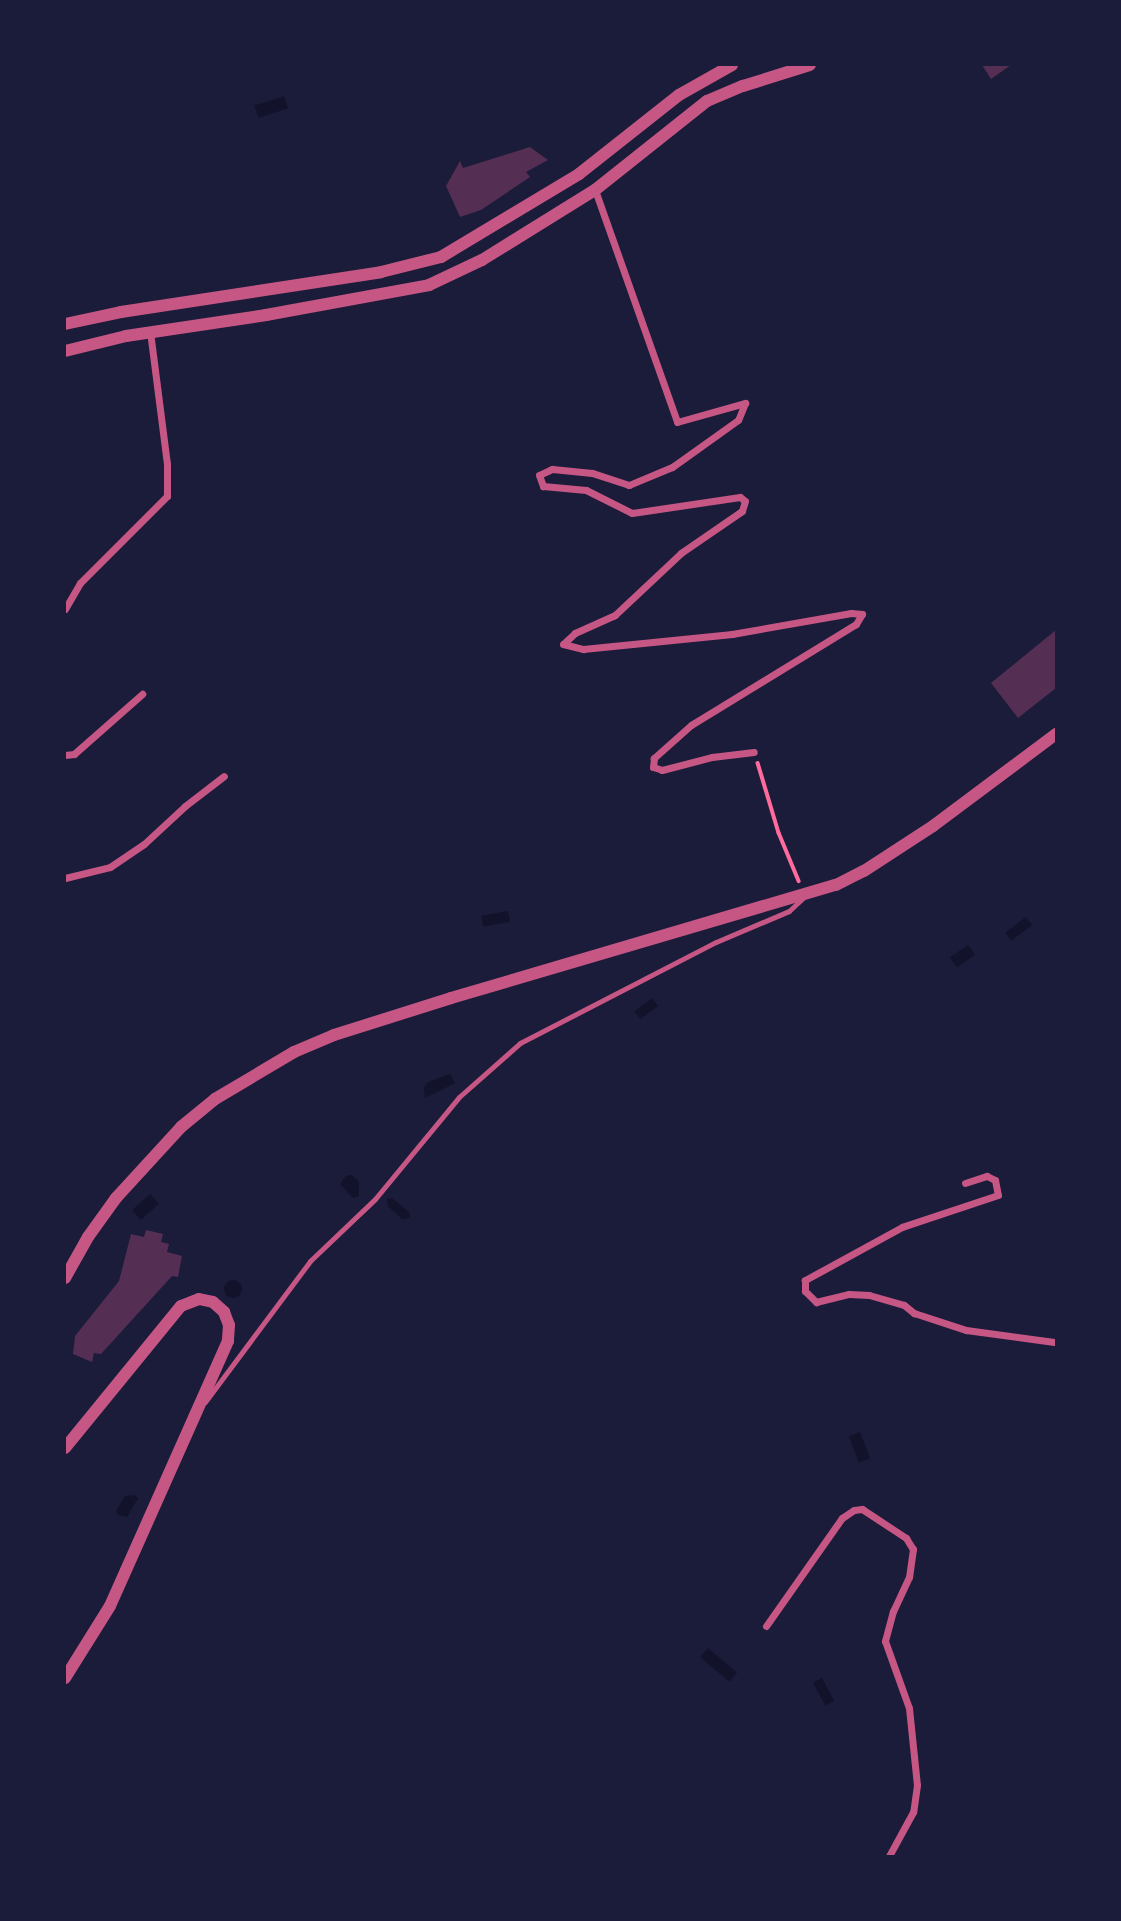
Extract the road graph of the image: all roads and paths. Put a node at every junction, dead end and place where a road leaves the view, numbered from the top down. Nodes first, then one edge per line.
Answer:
1 (732, 65) edge
2 (810, 65) edge
3 (594, 190) junction
4 (65, 324) edge
5 (150, 332) junction
6 (65, 351) edge
7 (65, 609) edge
8 (142, 694) dead end
9 (1056, 734) edge
10 (754, 752) joint
11 (65, 755) edge
12 (224, 776) dead end
13 (65, 878) edge
14 (805, 896) junction
15 (964, 1183) dead end
16 (65, 1278) edge
17 (1055, 1342) edge
18 (197, 1409) junction
19 (65, 1448) edge
20 (766, 1626) dead end
21 (65, 1678) edge
22 (889, 1856) edge

1 - 4 street
2 - 3 street
3 - 5 street
3 - 10 street
5 - 6 street
5 - 7 street
8 - 11 street
9 - 14 street
10 - 14 path
12 - 13 street
14 - 16 street
14 - 18 lane
15 - 17 street
18 - 19 street
18 - 21 street
20 - 22 street

